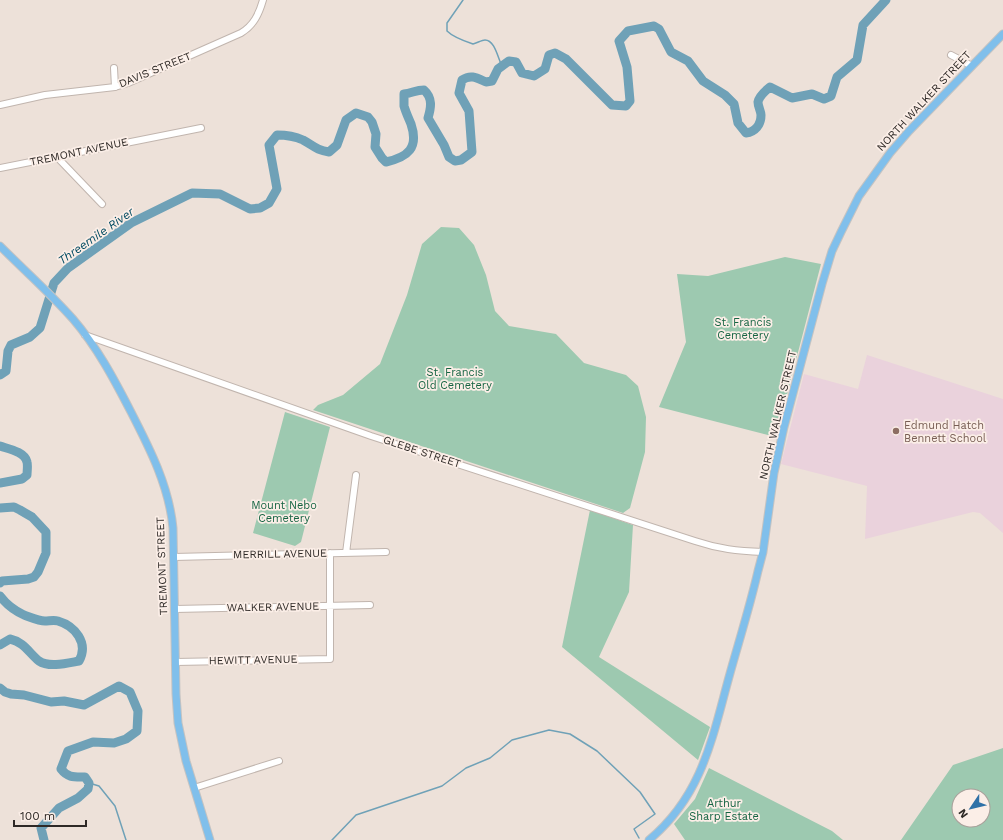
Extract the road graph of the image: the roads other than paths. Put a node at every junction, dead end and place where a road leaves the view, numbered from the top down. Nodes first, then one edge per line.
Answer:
1 (263, 0) edge
2 (1003, 34) edge
3 (951, 55) dead end
4 (972, 66) junction
5 (114, 68) dead end
6 (115, 87) junction
7 (0, 105) edge
8 (201, 128) dead end
9 (56, 156) junction
10 (0, 168) edge
11 (102, 204) dead end
12 (0, 246) edge
13 (85, 335) junction
14 (356, 475) dead end
15 (386, 552) dead end
16 (763, 552) junction
17 (330, 553) junction
18 (346, 553) junction
19 (174, 557) junction
20 (370, 605) dead end
21 (330, 606) junction
22 (175, 609) junction
23 (175, 662) junction
24 (279, 761) dead end
25 (194, 788) junction
26 (210, 840) edge
27 (649, 840) edge

1 - 6 street, DAVIS STREET
2 - 4 main road, NORTH WALKER STREET
3 - 4 street
4 - 16 main road, NORTH WALKER STREET
5 - 6 street
6 - 7 street, DAVIS STREET
8 - 9 street, TREMONT AVENUE
9 - 10 street, TREMONT AVENUE
9 - 11 street
12 - 13 main road, TREMONT STREET
13 - 16 street, GLEBE STREET
13 - 19 main road, TREMONT STREET
14 - 18 street
15 - 18 street, MERRILL AVENUE
16 - 27 main road, NORTH WALKER STREET
17 - 18 street, MERRILL AVENUE
17 - 19 street, MERRILL AVENUE
17 - 21 street
19 - 22 main road, TREMONT STREET
20 - 21 street, WALKER AVENUE
21 - 22 street, WALKER AVENUE
21 - 23 street, HEWITT AVENUE
22 - 23 main road, TREMONT STREET
23 - 25 main road, TREMONT STREET
24 - 25 street
25 - 26 main road, TREMONT STREET

